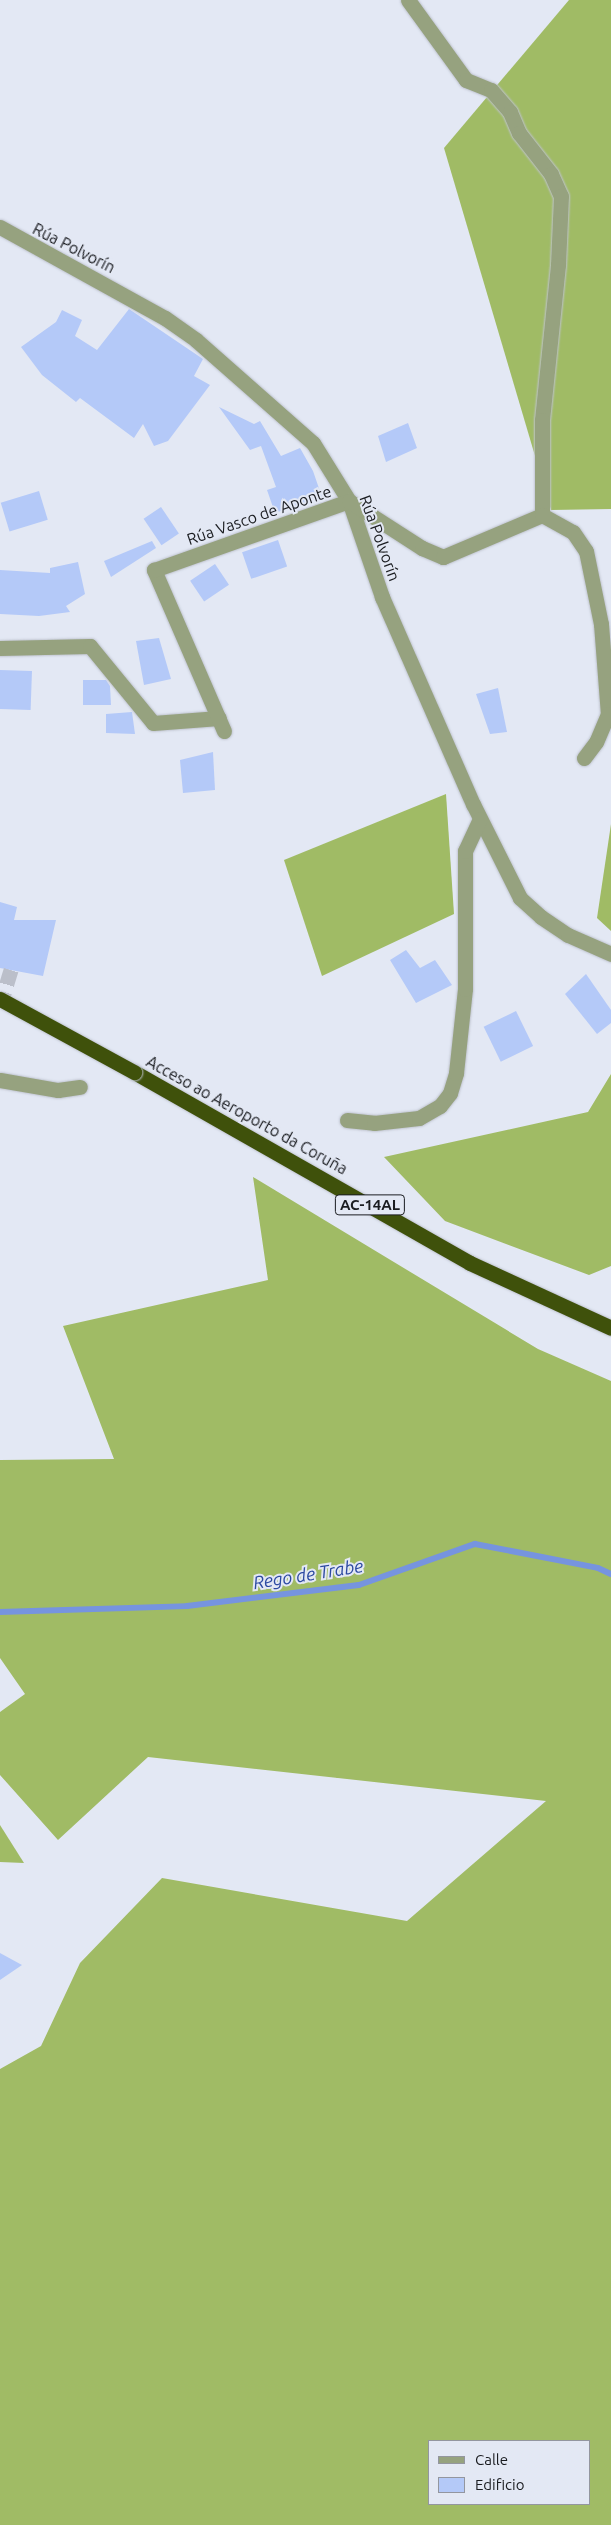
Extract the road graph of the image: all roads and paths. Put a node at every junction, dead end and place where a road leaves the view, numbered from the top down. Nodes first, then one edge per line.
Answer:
1 (408, 0) edge
2 (0, 227) edge
3 (349, 502) junction
4 (542, 516) junction
5 (0, 648) edge
6 (584, 758) dead end
7 (480, 819) junction
8 (611, 954) edge
9 (0, 998) edge
10 (0, 1080) edge
11 (80, 1087) dead end
12 (347, 1120) dead end
13 (611, 1328) edge

1 - 4 street
2 - 3 street, Rúa Polvorín
3 - 4 street, Rúa Vasco de Aponte
3 - 5 street, Rúa Vasco de Aponte
3 - 7 street, Rúa Polvorín
4 - 6 street
7 - 8 street, Rúa Polvorín
7 - 12 street
9 - 13 highway, Acceso ao Aeroporto da Coruña / AC-14AL, bridge
10 - 11 street

